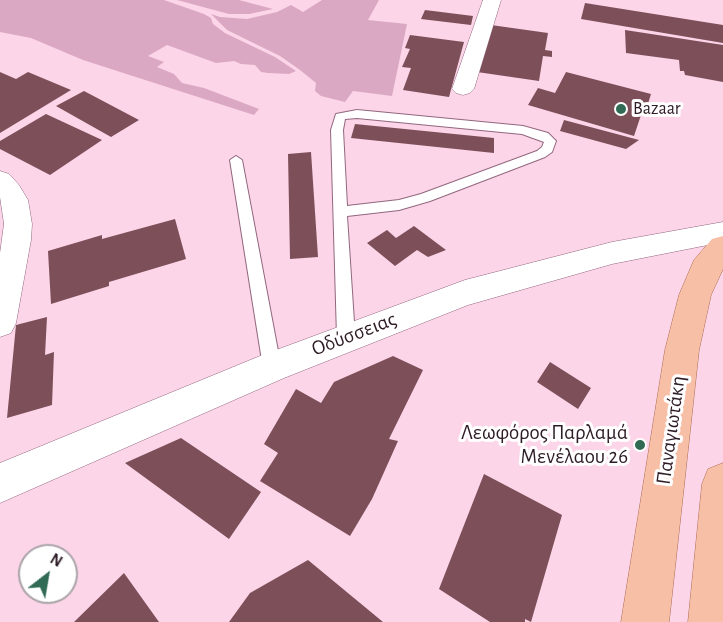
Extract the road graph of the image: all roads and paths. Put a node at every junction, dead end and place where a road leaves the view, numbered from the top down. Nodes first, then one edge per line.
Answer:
1 (492, 0) edge
2 (463, 89) dead end
3 (236, 160) dead end
4 (0, 180) edge
5 (340, 212) junction
6 (723, 232) edge
7 (723, 247) edge
8 (0, 323) edge
9 (346, 337) junction
10 (272, 367) junction
11 (0, 483) edge
12 (723, 484) edge
13 (645, 622) edge
14 (712, 622) edge

1 - 2 street
3 - 10 lane
4 - 8 street
5 - 5 lane
5 - 9 lane
6 - 9 street, Οδύσσειας
7 - 13 main road, Παναγιωτάκη
9 - 10 street, Οδύσσειας
10 - 11 street, Οδύσσειας
12 - 14 main road

